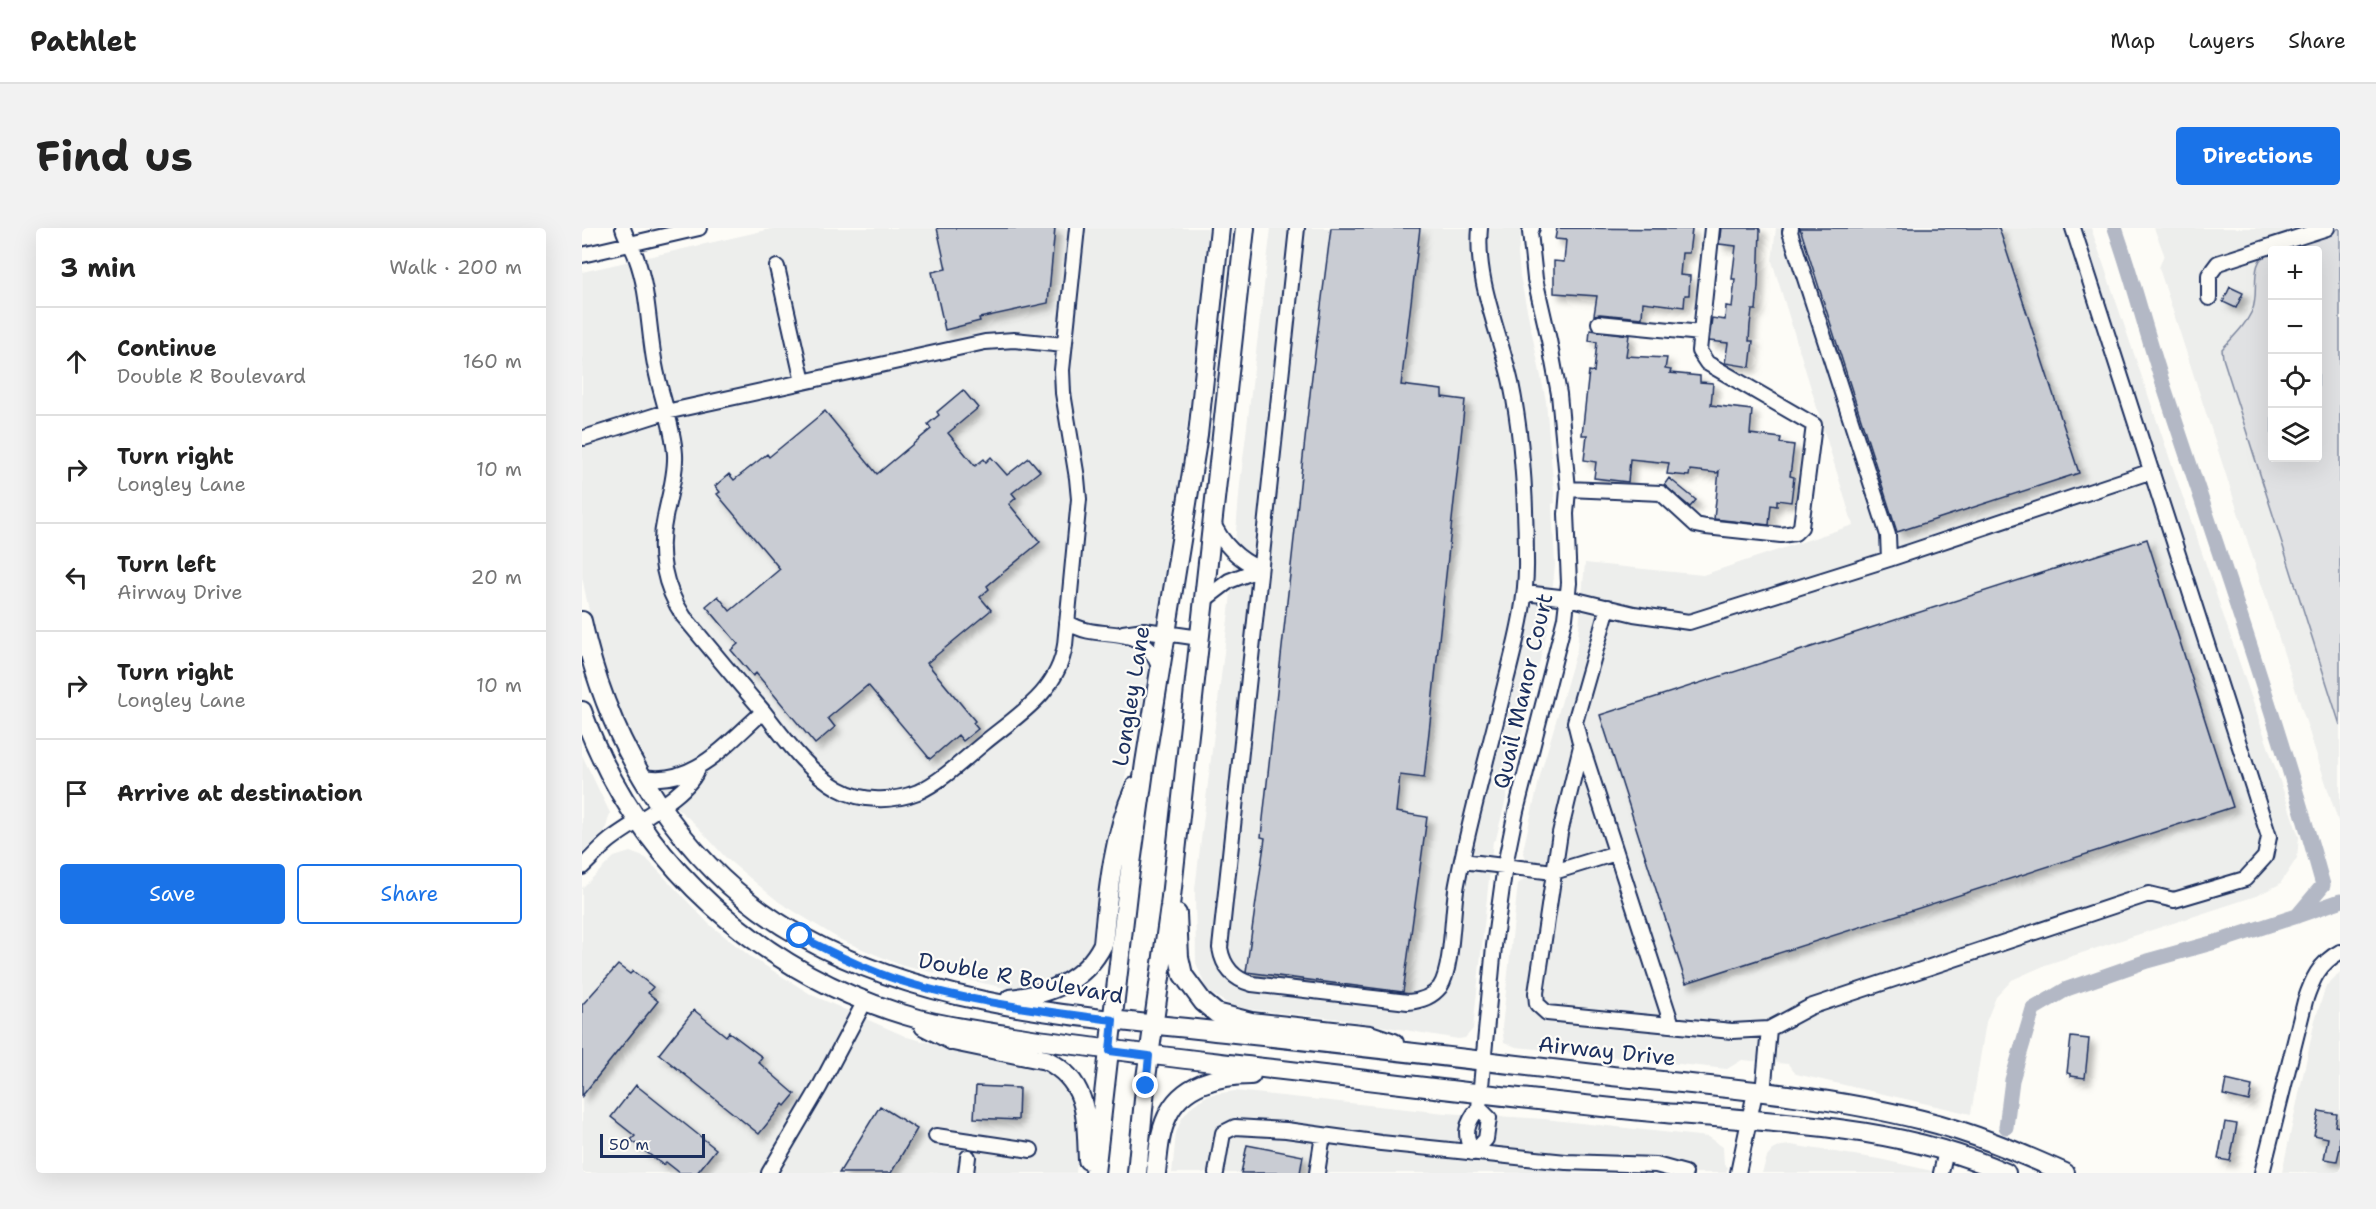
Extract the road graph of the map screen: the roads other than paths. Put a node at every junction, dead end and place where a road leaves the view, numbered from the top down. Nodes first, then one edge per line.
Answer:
1 (623, 228) edge
2 (699, 228) edge
3 (1077, 228) edge
4 (1220, 228) edge
5 (1245, 228) edge
6 (1297, 228) edge
7 (1480, 228) edge
8 (1532, 228) edge
9 (1712, 228) edge
10 (1791, 228) edge
11 (2073, 228) edge
12 (2327, 228) edge
13 (628, 244) junction
14 (582, 255) edge
15 (777, 267) dead end
16 (2210, 298) dead end
17 (1599, 322) dead end
18 (1701, 333) junction
19 (1064, 345) junction
20 (803, 382) junction
21 (666, 412) junction
22 (584, 438) dead end
23 (2152, 471) junction
24 (1568, 489) junction
25 (1212, 521) junction
26 (1889, 559) junction
27 (1260, 569) junction
28 (1525, 593) junction
29 (1568, 598) junction
30 (1204, 600) junction
31 (1608, 607) junction
32 (582, 621) edge
33 (1067, 622) junction
34 (1166, 633) junction
35 (1120, 634) junction
36 (1200, 638) junction
37 (1160, 668) junction
38 (582, 711) edge
39 (763, 712) junction
40 (1581, 746) junction
41 (1145, 763) junction
42 (698, 768) junction
43 (640, 776) junction
44 (660, 806) junction
45 (639, 821) junction
46 (1616, 853) junction
47 (1175, 854) junction
48 (1462, 861) junction
49 (1504, 865) junction
50 (582, 867) edge
51 (1554, 872) junction
52 (2340, 952) edge
53 (981, 999) junction
54 (865, 1001) junction
55 (898, 1012) junction
56 (1113, 1020) junction
57 (1134, 1023) joint
58 (1154, 1025) junction
59 (1672, 1025) junction
60 (1769, 1029) junction
61 (1110, 1051) junction
62 (1414, 1053) junction
63 (1149, 1056) junction
64 (1484, 1061) junction
65 (1309, 1073) junction
66 (1759, 1093) junction
67 (1480, 1100) junction
68 (1749, 1120) junction
69 (1323, 1135) junction
70 (936, 1136) dead end
71 (1031, 1150) dead end
72 (1946, 1151) junction
73 (1473, 1153) junction
74 (968, 1157) dead end
75 (1579, 1168) edge
76 (769, 1173) edge
77 (966, 1173) edge
78 (1089, 1173) edge
79 (1095, 1173) edge
80 (1137, 1173) edge
81 (1156, 1173) edge
82 (1216, 1173) edge
83 (1317, 1173) edge
84 (1685, 1173) edge
85 (1738, 1173) edge
86 (1941, 1173) edge
87 (2006, 1173) edge
88 (2064, 1173) edge
89 (2262, 1173) edge

1 - 13 street
2 - 13 street
3 - 19 street
4 - 34 main road, Longley Lane
5 - 25 main road
6 - 27 street
7 - 28 street
8 - 24 street, Quail Manor Court
9 - 18 street
10 - 26 street
11 - 23 street
12 - 16 street
13 - 14 street
13 - 21 street
15 - 20 street
17 - 18 street
18 - 24 street
19 - 20 street
19 - 33 street
20 - 21 street
21 - 22 street
21 - 39 street
23 - 26 street
23 - 60 street
24 - 29 street, Quail Manor Court
25 - 27 street
25 - 30 main road
26 - 31 street
27 - 30 street
27 - 48 street
28 - 29 street
28 - 48 street
29 - 31 street
29 - 49 street, Quail Manor Court
30 - 36 main road
31 - 40 street
32 - 43 main road, Double R Boulevard
33 - 35 street
33 - 39 street
34 - 35 street
34 - 36 street
34 - 37 main road, Longley Lane
35 - 37 street
36 - 47 main road
37 - 41 main road, Longley Lane
38 - 45 main road
39 - 42 street
40 - 46 street
40 - 51 street
41 - 53 main road
41 - 56 main road, Longley Lane
42 - 43 street
42 - 44 street
43 - 44 main road, Double R Boulevard
44 - 45 street
44 - 53 main road, Double R Boulevard
45 - 50 street
45 - 54 main road
46 - 51 street
46 - 59 street
47 - 58 main road
47 - 62 main road
48 - 49 street
49 - 51 street
49 - 64 street, Quail Manor Court
51 - 59 street
52 - 89 street
53 - 56 main road, Double R Boulevard
54 - 55 main road
54 - 76 street
55 - 61 main road
55 - 78 main road
56 - 57 main road, Double R Boulevard
56 - 61 main road, Longley Lane
57 - 58 main road, Airway Drive
58 - 62 main road, Airway Drive
58 - 63 main road
59 - 60 street
60 - 66 street
61 - 63 main road
61 - 79 main road, Longley Lane
62 - 64 main road, Airway Drive
63 - 65 main road
63 - 80 main road
64 - 66 main road, Airway Drive
64 - 67 street, Quail Manor Court
65 - 67 main road
65 - 81 main road
66 - 68 street
66 - 88 main road, Airway Drive
67 - 68 main road
67 - 73 street, Quail Manor Court
68 - 72 main road
68 - 85 street
69 - 73 street
69 - 82 street
69 - 83 street
70 - 71 street
72 - 86 street
72 - 87 main road
73 - 75 street
74 - 77 street
75 - 84 street

